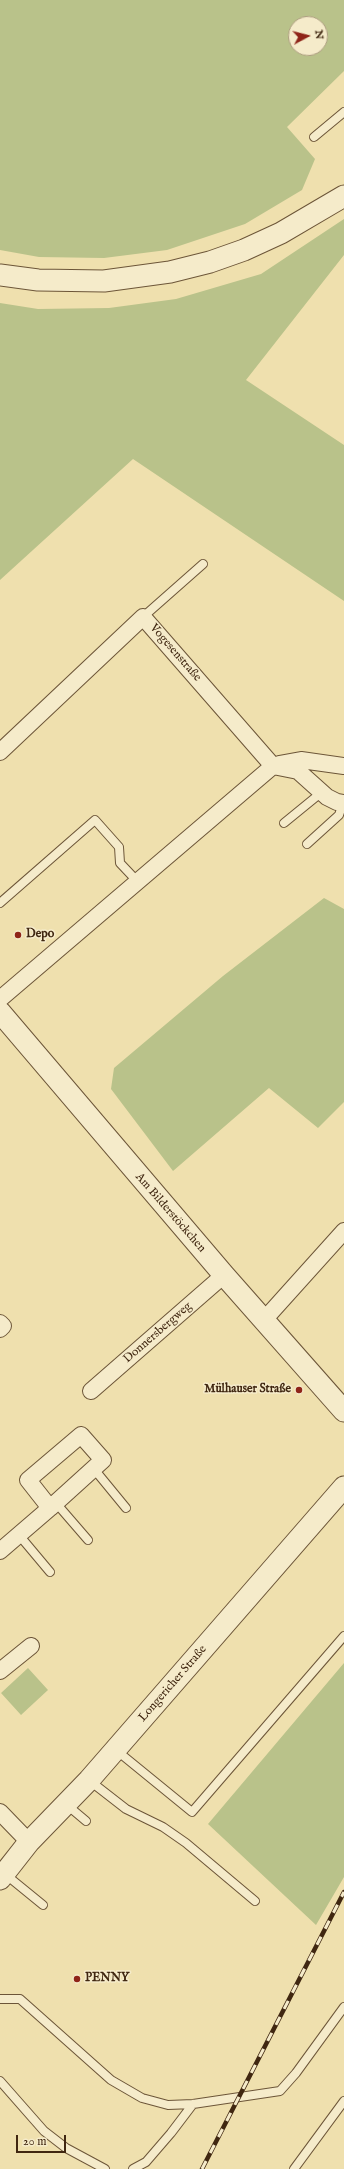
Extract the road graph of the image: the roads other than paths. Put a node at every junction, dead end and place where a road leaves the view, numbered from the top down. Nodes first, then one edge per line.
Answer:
1 (344, 112) edge
2 (314, 137) dead end
3 (344, 196) edge
4 (0, 275) edge
5 (203, 564) dead end
6 (144, 617) junction
7 (0, 752) edge
8 (273, 766) junction
9 (344, 766) edge
10 (322, 792) junction
11 (343, 803) edge
12 (284, 824) dead end
13 (307, 844) dead end
14 (137, 882) junction
15 (0, 903) edge
16 (0, 999) edge
17 (0, 1012) edge
18 (344, 1231) edge
19 (224, 1275) junction
20 (264, 1320) junction
21 (0, 1323) edge
22 (0, 1329) edge
23 (91, 1391) dead end
24 (344, 1411) edge
25 (94, 1468) junction
26 (344, 1487) edge
27 (53, 1505) junction
28 (126, 1508) dead end
29 (19, 1535) junction
30 (88, 1540) dead end
31 (0, 1551) edge
32 (50, 1572) dead end
33 (344, 1636) edge
34 (31, 1646) dead end
35 (0, 1671) edge
36 (116, 1750) junction
37 (89, 1780) junction
38 (67, 1805) junction
39 (0, 1812) edge
40 (86, 1821) dead end
41 (29, 1842) junction
42 (2, 1876) edge
43 (255, 1901) dead end
44 (43, 1905) dead end
45 (0, 1999) edge
46 (344, 2007) edge
47 (0, 2080) edge
48 (344, 2101) edge
49 (193, 2104) junction
50 (105, 2169) edge
51 (133, 2169) edge
52 (294, 2169) edge

1 - 2 lane
3 - 4 street
5 - 6 lane
6 - 7 street, Vogesenstraße
6 - 8 street, Vogesenstraße
8 - 9 street
8 - 10 street
8 - 14 street
10 - 11 street
10 - 12 lane
11 - 13 lane
14 - 15 lane
14 - 16 street
17 - 19 street, Am Bilderstöckchen
18 - 20 street
19 - 20 street, Am Bilderstöckchen
19 - 23 street, Donnersbergweg
20 - 24 street, Am Bilderstöckchen
21 - 22 street
25 - 27 street
25 - 27 street
25 - 28 lane
26 - 36 street, Longericher Straße
27 - 29 street
27 - 30 lane
29 - 31 street
29 - 32 lane
33 - 36 lane
34 - 35 street
36 - 37 street, Longericher Straße
37 - 38 street, Longericher Straße
37 - 43 lane
38 - 40 lane
38 - 41 street, Longericher Straße
39 - 41 street
41 - 42 street, Longericher Straße
42 - 44 lane
45 - 49 lane
46 - 49 lane
47 - 50 lane
48 - 52 lane
49 - 51 lane

